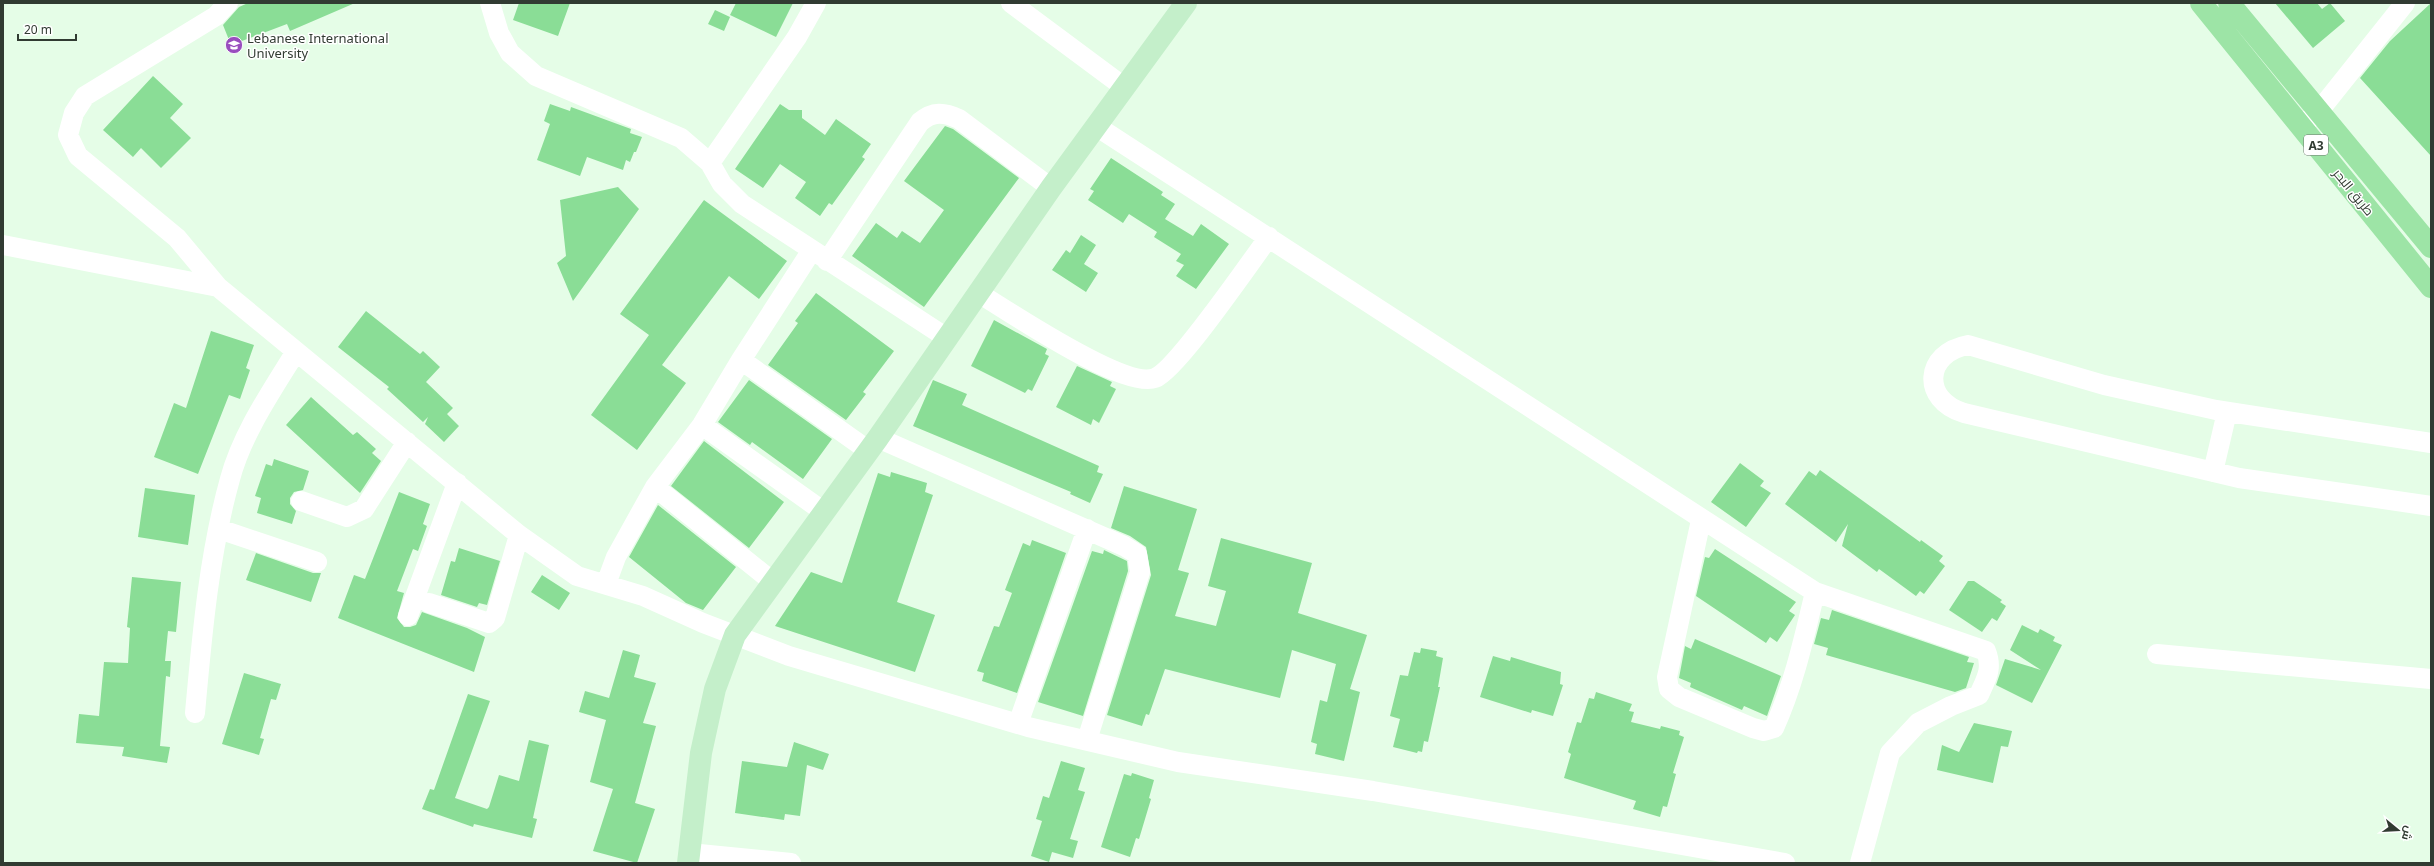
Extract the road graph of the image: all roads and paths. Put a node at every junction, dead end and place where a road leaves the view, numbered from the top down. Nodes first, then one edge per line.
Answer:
1 (228, 3) edge
2 (490, 3) edge
3 (816, 3) edge
4 (1011, 3) edge
5 (1186, 3) edge
6 (2201, 3) edge
7 (2229, 3) edge
8 (2405, 3) edge
9 (1124, 87) junction
10 (2319, 111) junction
11 (1096, 126) junction
12 (2301, 126) junction
13 (710, 163) junction
14 (1051, 188) junction
15 (2411, 221) junction
16 (2389, 236) junction
17 (1269, 237) junction
18 (3, 246) edge
19 (2431, 247) edge
20 (819, 256) junction
21 (2431, 287) edge
22 (218, 288) junction
23 (980, 294) junction
24 (947, 338) junction
25 (295, 353) junction
26 (741, 360) junction
27 (2228, 412) junction
28 (702, 425) junction
29 (407, 442) junction
30 (2431, 443) edge
31 (874, 444) junction
32 (2213, 472) junction
33 (456, 483) junction
34 (656, 487) junction
35 (301, 501) dead end
36 (2431, 506) edge
37 (824, 512) junction
38 (1701, 520) junction
39 (220, 529) junction
40 (1087, 529) junction
41 (519, 535) junction
42 (317, 562) dead end
43 (773, 582) junction
44 (606, 584) junction
45 (1815, 592) junction
46 (429, 603) dead end
47 (408, 616) dead end
48 (735, 636) junction
49 (2157, 654) dead end
50 (2431, 679) edge
51 (195, 713) dead end
52 (1018, 724) junction
53 (1087, 740) junction
54 (689, 858) edge
55 (791, 863) edge
56 (1785, 863) edge
57 (1860, 863) edge

1 - 22 street
2 - 13 street
3 - 13 street
4 - 9 street
5 - 9 main road
6 - 12 highway, طريق البحر / A3
7 - 10 highway, طريق البحر / A3
8 - 10 street
9 - 11 main road
10 - 12 street
10 - 15 highway, طريق البحر / A3
11 - 14 main road
11 - 17 street
12 - 16 highway, طريق البحر / A3
13 - 20 street
14 - 20 street
14 - 23 main road
15 - 16 highway
15 - 19 highway, طريق البحر / A3
16 - 21 highway, طريق البحر / A3
17 - 23 street
17 - 38 street
18 - 22 street
20 - 24 street
20 - 26 street
22 - 25 street
23 - 24 main road
24 - 31 main road
25 - 29 street
25 - 39 street
26 - 28 street
26 - 31 street
27 - 30 street
27 - 32 street
27 - 32 street
28 - 34 street
28 - 37 street
29 - 33 street
29 - 35 street
31 - 37 main road
31 - 40 street
32 - 36 street
33 - 41 street
33 - 47 street
34 - 43 street
34 - 44 street
37 - 43 main road
38 - 45 street
38 - 45 street
39 - 42 street
39 - 51 street
40 - 52 street
40 - 53 street
41 - 44 street
41 - 46 street
43 - 48 main road
44 - 48 street
45 - 57 street
48 - 52 street
48 - 54 main road
49 - 50 street
52 - 53 street
53 - 56 street
54 - 55 street

